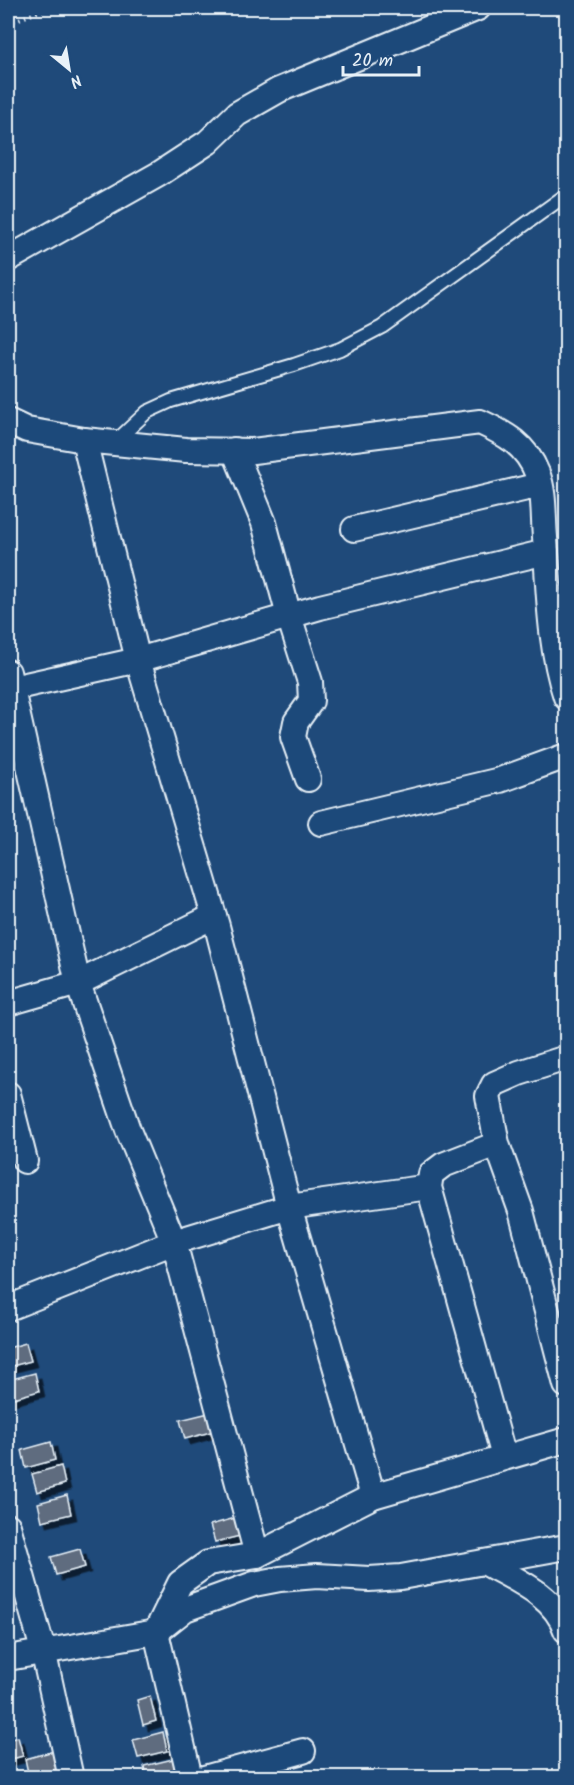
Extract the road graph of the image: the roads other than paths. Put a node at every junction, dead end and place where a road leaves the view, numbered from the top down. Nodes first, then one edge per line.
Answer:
1 (478, 8) edge
2 (567, 195) edge
3 (8, 259) edge
4 (8, 421) edge
5 (84, 440) junction
6 (115, 442) junction
7 (234, 450) junction
8 (540, 485) junction
9 (354, 529) dead end
10 (546, 552) junction
11 (289, 616) junction
12 (138, 660) junction
13 (9, 683) edge
14 (567, 697) edge
15 (567, 756) edge
16 (308, 779) dead end
17 (321, 823) dead end
18 (214, 916) junction
19 (78, 984) junction
20 (8, 1003) edge
21 (567, 1058) edge
22 (8, 1094) edge
23 (497, 1144) junction
24 (25, 1161) dead end
25 (429, 1187) junction
26 (289, 1207) junction
27 (174, 1242) junction
28 (8, 1308) edge
29 (567, 1385) edge
30 (567, 1440) edge
31 (504, 1456) junction
32 (373, 1496) junction
33 (8, 1526) edge
34 (567, 1547) edge
35 (257, 1555) junction
36 (484, 1562) junction
37 (567, 1630) edge
38 (156, 1632) junction
39 (43, 1650) junction
40 (8, 1658) edge
41 (303, 1751) dead end
42 (256, 1771) edge
43 (71, 1778) edge
44 (190, 1778) edge
45 (204, 1778) edge

1 - 3 street
2 - 6 lane
4 - 5 street
5 - 6 street
5 - 12 street
6 - 7 street
7 - 8 street
7 - 11 street
8 - 9 street
8 - 10 street
10 - 11 street
10 - 14 street
11 - 12 street
11 - 16 street
12 - 13 street
12 - 18 street
13 - 19 street
15 - 17 street
18 - 19 street
18 - 26 street
19 - 20 street
19 - 27 street
21 - 23 street
22 - 24 street
23 - 25 street
23 - 29 street
25 - 26 street
25 - 31 street
26 - 27 street
26 - 32 street
27 - 28 street
27 - 35 street
30 - 31 street
31 - 32 street
32 - 35 street
33 - 39 street
34 - 36 street
35 - 38 street
36 - 37 street
36 - 38 street
38 - 39 street
38 - 44 street
39 - 40 street
39 - 43 street
41 - 42 street
42 - 45 street

